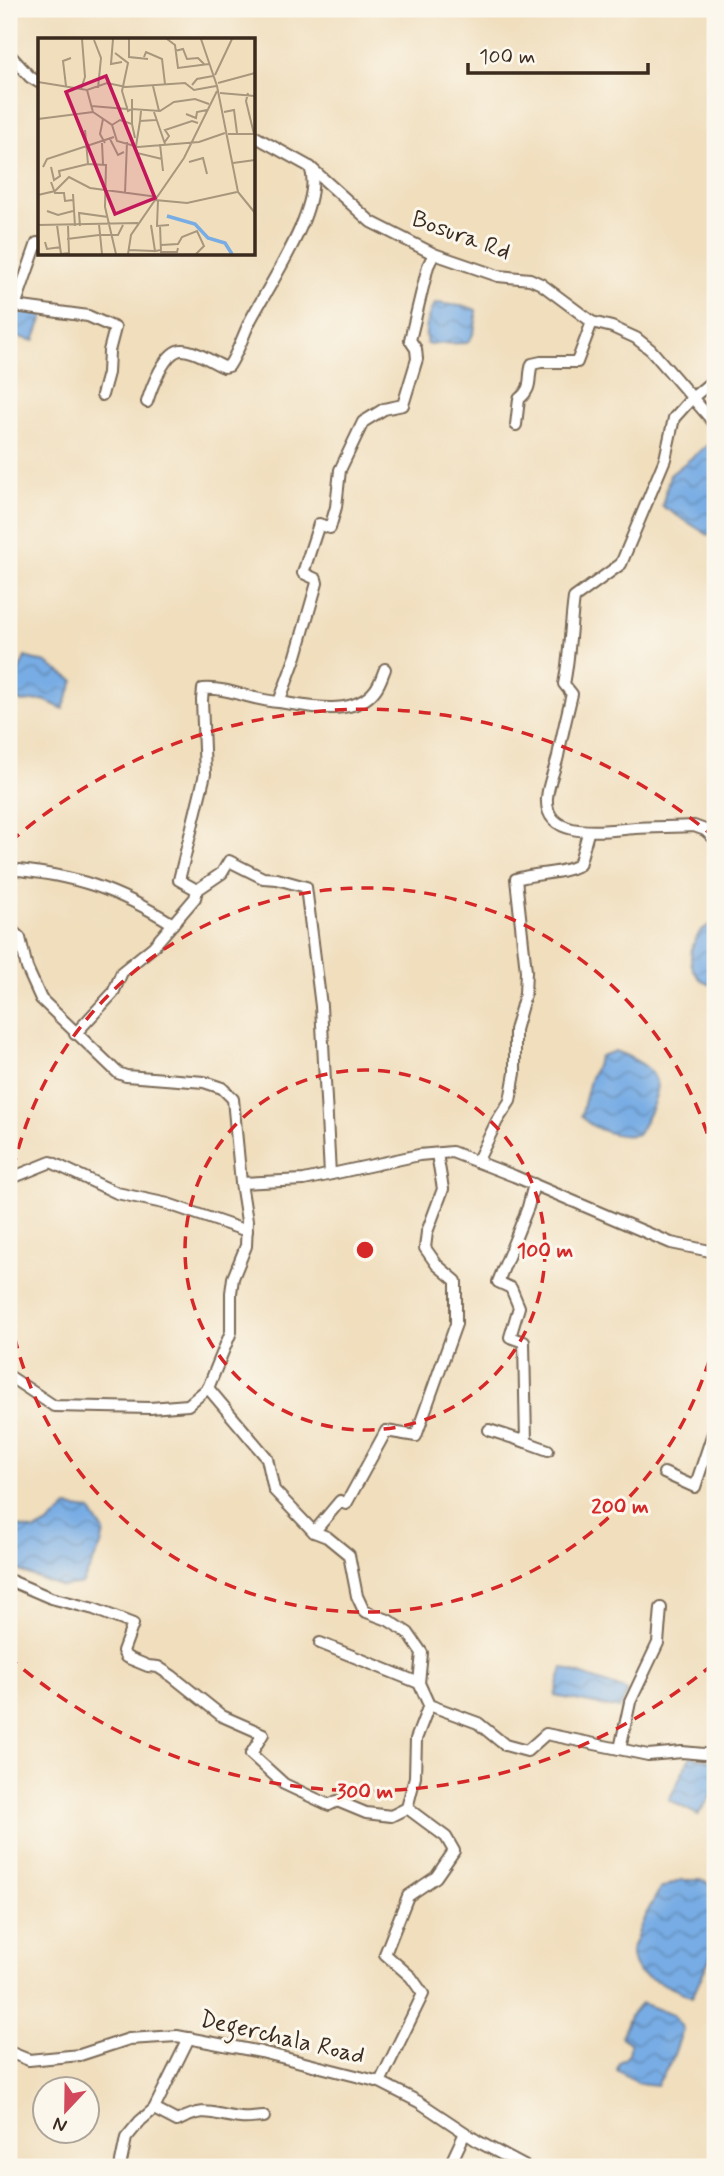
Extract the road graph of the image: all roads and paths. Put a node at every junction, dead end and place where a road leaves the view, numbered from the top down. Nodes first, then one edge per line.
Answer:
1 (9, 54) edge
2 (38, 82) edge
3 (256, 137) edge
4 (310, 167) junction
5 (38, 243) edge
6 (434, 254) junction
7 (592, 322) junction
8 (715, 379) edge
9 (102, 395) dead end
10 (692, 398) junction
11 (146, 402) dead end
12 (715, 424) edge
13 (516, 425) dead end
14 (384, 669) dead end
15 (279, 702) junction
16 (588, 833) junction
17 (715, 839) edge
18 (9, 868) edge
19 (197, 890) junction
20 (173, 924) junction
21 (9, 928) edge
22 (75, 1034) junction
23 (437, 1154) junction
24 (477, 1162) junction
25 (330, 1174) junction
26 (9, 1179) edge
27 (240, 1183) junction
28 (534, 1184) junction
29 (247, 1231) junction
30 (715, 1252) edge
31 (9, 1376) edge
32 (208, 1388) junction
33 (715, 1427) edge
34 (489, 1430) dead end
35 (526, 1442) junction
36 (548, 1450) dead end
37 (664, 1473) dead end
38 (314, 1532) junction
39 (9, 1580) edge
40 (661, 1608) dead end
41 (320, 1643) dead end
42 (419, 1683) junction
43 (429, 1705) junction
44 (620, 1749) junction
45 (715, 1755) edge
46 (407, 1808) junction
47 (189, 2038) junction
48 (9, 2052) edge
49 (380, 2082) junction
50 (153, 2109) junction
51 (264, 2117) dead end
52 (466, 2133) junction
53 (120, 2167) edge
54 (449, 2167) edge
55 (526, 2167) edge

1 - 2 street
3 - 4 street, Bosura Rd
4 - 6 street, Bosura Rd
4 - 11 street
5 - 9 street
6 - 7 street, Bosura Rd
6 - 15 street
7 - 10 street, Bosura Rd
7 - 13 street
8 - 10 street
10 - 12 street, Bosura Rd
10 - 16 street
14 - 15 street
15 - 19 street
16 - 17 street
16 - 24 street
18 - 20 street
19 - 20 street
19 - 25 street
20 - 22 street
21 - 22 street
22 - 27 street
23 - 24 street
23 - 25 street
23 - 38 street
24 - 28 street
25 - 27 street
26 - 29 street
27 - 29 street
28 - 30 street
28 - 35 street
29 - 32 street
31 - 32 street
32 - 38 street
33 - 37 street
34 - 35 street
35 - 36 street
38 - 42 street
39 - 46 street
40 - 44 street
41 - 42 street
42 - 43 street
43 - 44 street
43 - 46 street
44 - 45 street
46 - 49 street
47 - 48 street, Degerchala Road
47 - 49 street, Degerchala Road
47 - 50 street
49 - 52 street, Degerchala Road
50 - 51 street
50 - 53 street
52 - 54 street
52 - 55 street, Degerchala Road

